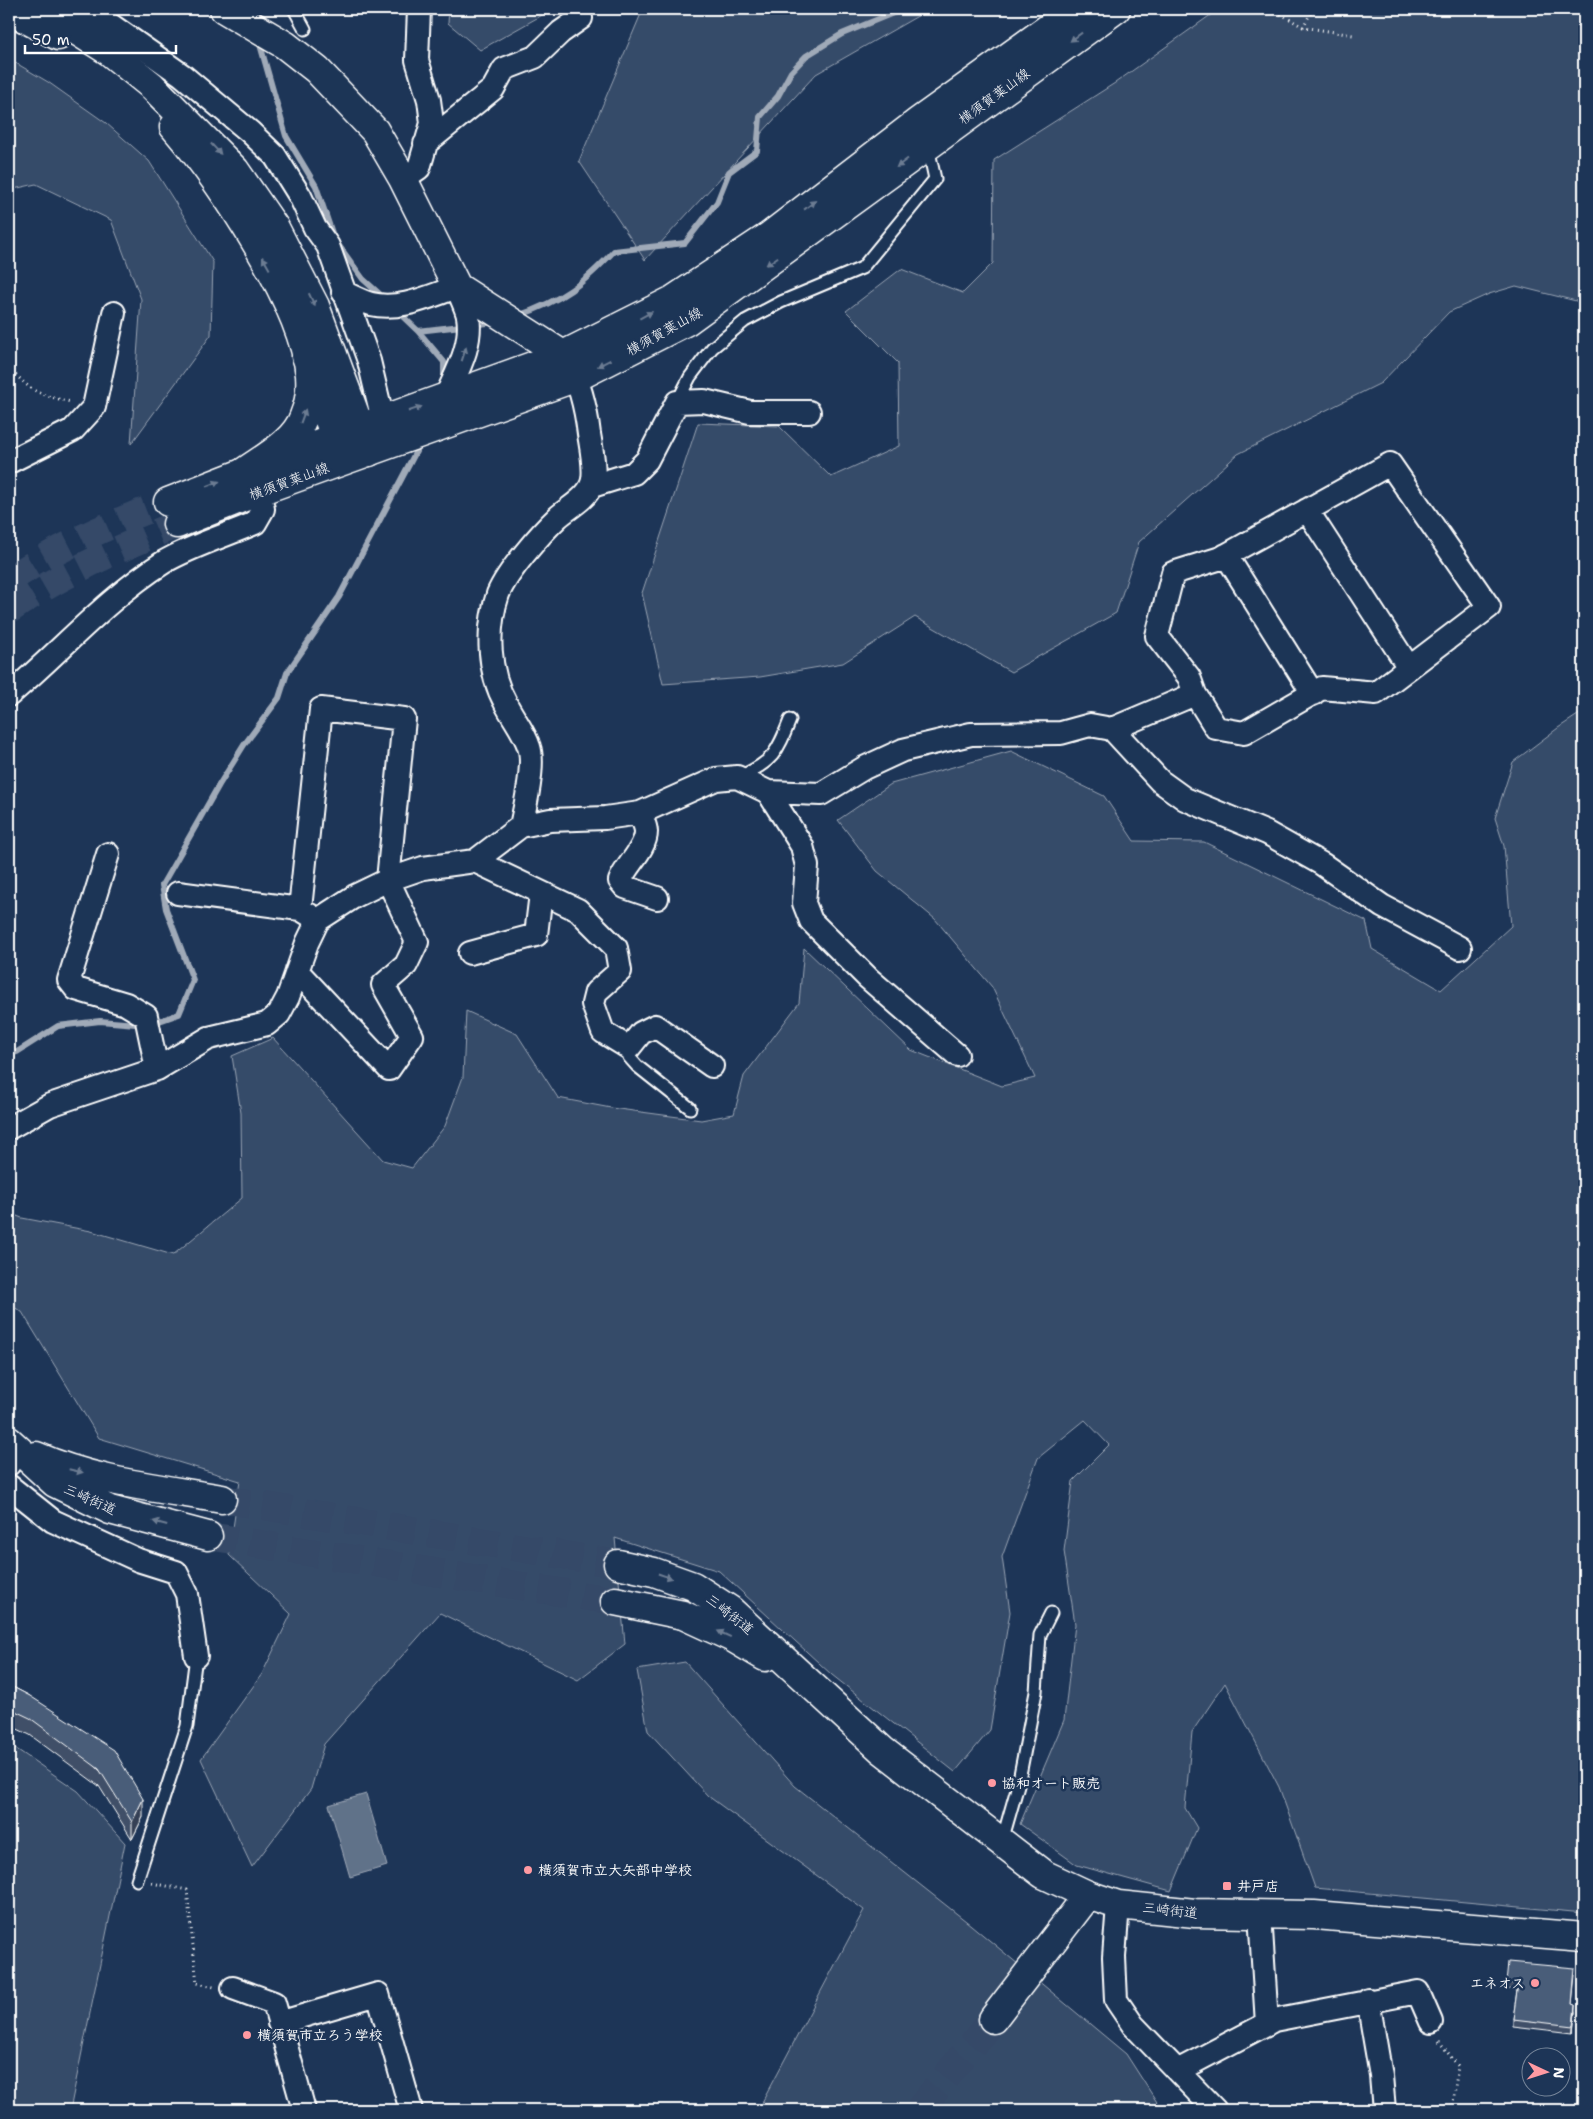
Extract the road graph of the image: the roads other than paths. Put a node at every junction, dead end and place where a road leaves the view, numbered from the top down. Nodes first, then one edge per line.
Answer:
1 (42, 9) edge
2 (82, 9) edge
3 (224, 9) edge
4 (294, 9) edge
5 (1075, 9) edge
6 (1116, 9) edge
7 (9, 10) edge
8 (415, 12) edge
9 (581, 18) dead end
10 (304, 29) dead end
11 (425, 144) junction
12 (928, 144) junction
13 (404, 179) junction
14 (457, 287) junction
15 (342, 292) junction
16 (114, 313) dead end
17 (306, 356) junction
18 (570, 366) junction
19 (445, 399) junction
20 (677, 402) junction
21 (809, 412) dead end
22 (362, 434) junction
23 (9, 462) edge
24 (252, 482) junction
25 (592, 486) junction
26 (1307, 510) junction
27 (172, 513) tunnel mouth
28 (1226, 555) junction
29 (1408, 666) junction
30 (11, 690) edge
31 (1195, 694) junction
32 (1312, 694) junction
33 (790, 720) dead end
34 (1112, 729) junction
35 (737, 777) junction
36 (768, 792) junction
37 (640, 813) junction
38 (521, 826) junction
39 (108, 854) dead end
40 (475, 862) junction
41 (388, 880) junction
42 (178, 893) dead end
43 (541, 893) junction
44 (657, 898) dead end
45 (309, 914) junction
46 (1460, 948) dead end
47 (470, 953) dead end
48 (297, 971) junction
49 (629, 1048) junction
50 (957, 1055) dead end
51 (712, 1066) dead end
52 (157, 1069) junction
53 (690, 1108) dead end
54 (9, 1128) edge
55 (11, 1451) edge
56 (9, 1486) edge
57 (222, 1499) tunnel mouth
58 (208, 1536) tunnel mouth
59 (618, 1564) tunnel mouth
60 (693, 1586) junction
61 (615, 1601) tunnel mouth
62 (1051, 1613) dead end
63 (683, 1615) junction
64 (196, 1656) joint
65 (824, 1696) junction
66 (1002, 1841) junction
67 (136, 1880) road end
68 (1088, 1895) junction
69 (1118, 1904) junction
70 (1260, 1914) junction
71 (1584, 1937) edge
72 (233, 1988) road end
73 (1368, 2000) junction
74 (993, 2019) tunnel mouth
75 (279, 2022) junction
76 (1431, 2022) road end
77 (1267, 2024) junction
78 (1179, 2070) junction
79 (304, 2110) edge
80 (411, 2110) edge
81 (1215, 2110) edge
82 (1384, 2110) edge

1 -> 22 main road
2 - 15 street
3 - 13 main road
4 - 10 lane
18 -> 5 main road, 横須賀葉山線
6 -> 12 main road, 横須賀葉山線
17 -> 7 main road
8 - 11 street
9 - 11 street
11 - 13 street
12 -> 18 main road, 横須賀葉山線
12 - 20 lane
13 - 14 main road
14 - 15 street
14 - 18 main road
19 -> 14 street
15 - 22 street
16 - 23 street
17 - 22 main road
24 -> 17 main road
18 - 19 main road, 横須賀葉山線
18 - 22 main road, 横須賀葉山線
18 - 25 street
22 -> 19 main road, 横須賀葉山線
20 - 21 street
20 - 25 street
22 - 24 main road, 横須賀葉山線
22 - 24 main road, 横須賀葉山線
24 - 27 main road, 横須賀葉山線
24 - 30 street
25 - 38 street
26 - 28 street
26 - 29 street
26 - 29 street
28 - 31 street
28 - 32 street
29 - 32 street
31 - 32 street
31 - 34 street
33 - 35 lane
34 - 36 street
34 - 46 street
35 - 36 street
35 - 37 street
36 - 50 street
37 - 38 street
37 - 44 street
38 - 40 street
39 - 52 street
40 - 41 street
40 - 43 street
41 - 45 street
41 - 45 street
41 - 48 street
42 - 45 street
43 - 47 street
43 - 49 street
45 - 48 street
48 - 52 street
49 - 51 street
49 - 53 lane
52 - 54 street
55 -> 57 main road, 三崎街道
58 -> 55 main road, 三崎街道
56 - 64 street
59 -> 60 main road, 三崎街道
60 - 63 main road
60 - 65 main road, 三崎街道
61 - 63 main road, 三崎街道
62 - 66 lane
65 -> 63 main road, 三崎街道
64 - 67 lane
65 - 66 main road, 三崎街道
66 - 68 main road, 三崎街道
68 - 69 main road, 三崎街道
68 - 74 main road
69 - 70 main road, 三崎街道
69 - 78 street
70 - 71 main road, 三崎街道
70 - 77 street
72 - 75 street
73 - 76 street
73 - 77 street
73 - 82 street
75 - 79 street
75 - 80 street
77 - 78 street
78 - 81 street

